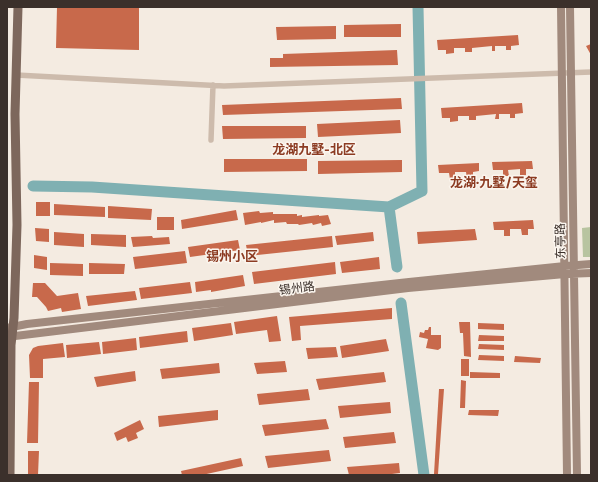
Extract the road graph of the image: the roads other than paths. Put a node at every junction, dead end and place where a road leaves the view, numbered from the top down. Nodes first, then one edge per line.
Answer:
1 (18, 7) edge
2 (561, 7) edge
3 (570, 7) edge
4 (591, 72) edge
5 (566, 73) junction
6 (16, 75) junction
7 (213, 85) junction
8 (211, 140) dead end
9 (591, 264) edge
10 (569, 270) junction
11 (591, 273) edge
12 (10, 332) edge
13 (10, 475) edge
14 (567, 475) edge
15 (577, 475) edge

1 - 6 main road
2 - 5 main road, 东亭路
3 - 5 main road, 东亭路
4 - 5 street
5 - 7 street
5 - 10 main road, 东亭路
6 - 7 street
6 - 12 main road
7 - 8 street
9 - 10 main road, 锡州路
10 - 11 main road, 锡州路
10 - 12 main road, 锡州路
10 - 14 main road, 东亭路
10 - 15 main road, 东亭路
12 - 13 main road

